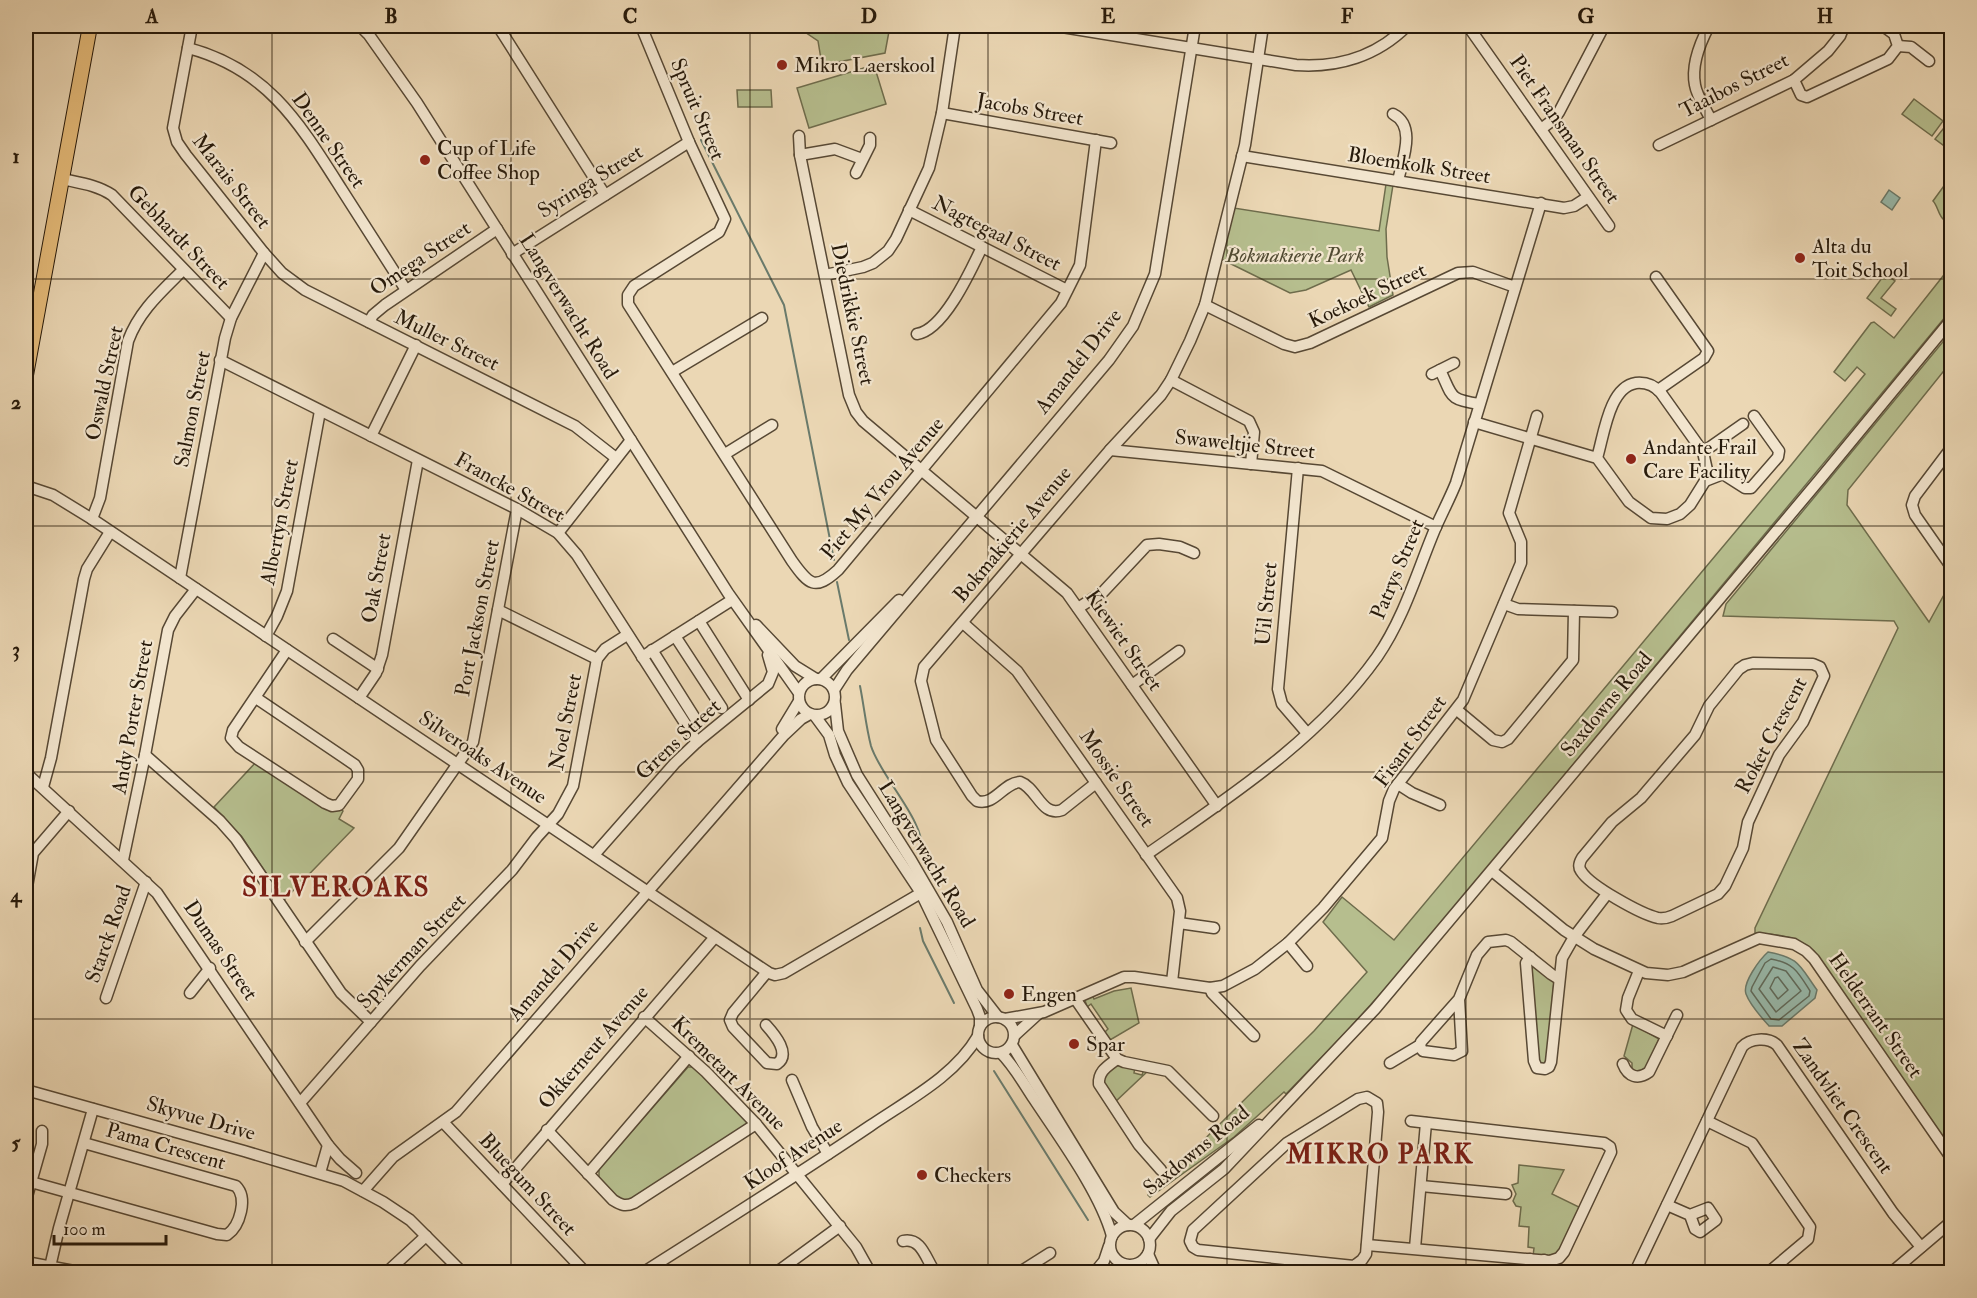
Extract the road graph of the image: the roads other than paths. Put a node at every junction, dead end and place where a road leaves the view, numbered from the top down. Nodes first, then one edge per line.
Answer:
1 (192, 26) edge
2 (360, 26) edge
3 (498, 26) edge
4 (641, 26) edge
5 (955, 26) edge
6 (1056, 26) edge
7 (1195, 26) edge
8 (1263, 26) edge
9 (1407, 26) edge
10 (1468, 26) edge
11 (1604, 26) edge
12 (1709, 26) edge
13 (1844, 26) edge
14 (1882, 26) edge
15 (91, 27) edge
16 (1105, 29) edge
17 (1898, 46) junction
18 (188, 48) junction
19 (1192, 48) junction
20 (1258, 58) junction
21 (1929, 61) dead end
22 (1794, 80) junction
23 (942, 113) junction
24 (1393, 114) dead end
25 (1711, 120) junction
26 (1541, 129) junction
27 (799, 136) dead end
28 (870, 138) dead end
29 (1096, 140) junction
30 (689, 142) junction
31 (1112, 142) dead end
32 (1659, 145) dead end
33 (800, 155) junction
34 (1242, 156) junction
35 (862, 159) junction
36 (856, 173) dead end
37 (62, 179) junction
38 (1398, 181) junction
39 (605, 195) junction
40 (1588, 198) junction
41 (1541, 203) junction
42 (720, 207) joint
43 (909, 210) junction
44 (1608, 226) dead end
45 (497, 230) junction
46 (982, 248) junction
47 (264, 253) junction
48 (512, 254) junction
49 (183, 270) junction
50 (825, 275) junction
51 (1656, 277) dead end
52 (1515, 287) junction
53 (406, 290) junction
54 (1067, 290) junction
55 (1205, 305) junction
56 (231, 318) junction
57 (762, 318) dead end
58 (1952, 319) edge
59 (369, 322) junction
60 (917, 334) dead end
61 (416, 345) junction
62 (220, 360) junction
63 (1454, 363) dead end
64 (672, 372) junction
65 (26, 375) edge
66 (1171, 380) junction
67 (1658, 390) junction
68 (1479, 404) junction
69 (320, 411) junction
70 (1537, 416) dead end
71 (1754, 416) dead end
72 (1474, 422) junction
73 (1743, 424) dead end
74 (771, 425) dead end
75 (371, 436) junction
76 (1531, 439) junction
77 (631, 440) junction
78 (1952, 447) edge
79 (1110, 450) junction
80 (1703, 452) junction
81 (725, 454) junction
82 (616, 458) junction
83 (1597, 458) junction
84 (418, 460) junction
85 (1251, 464) junction
86 (1298, 468) junction
87 (922, 471) junction
88 (1706, 481) junction
89 (26, 486) edge
90 (517, 509) junction
91 (977, 518) junction
92 (92, 519) junction
93 (1436, 527) junction
94 (110, 532) junction
95 (558, 533) junction
96 (1021, 554) junction
97 (1194, 554) dead end
98 (1952, 568) edge
99 (928, 575) junction
100 (180, 578) junction
101 (196, 589) junction
102 (732, 600) junction
103 (1504, 604) junction
104 (1078, 608) junction
105 (498, 610) junction
106 (1574, 610) junction
107 (741, 611) junction
108 (1612, 612) dead end
109 (699, 621) junction
110 (963, 623) junction
111 (627, 635) junction
112 (266, 636) junction
113 (675, 636) junction
114 (333, 639) dead end
115 (766, 649) junction
116 (287, 650) junction
117 (652, 650) junction
118 (1179, 651) dead end
119 (642, 657) junction
120 (597, 659) junction
121 (378, 669) junction
122 (819, 679) junction
123 (1132, 685) junction
124 (834, 690) junction
125 (799, 697) junction
126 (256, 698) junction
127 (359, 698) junction
128 (749, 700) junction
129 (835, 704) junction
130 (722, 708) dead end
131 (1457, 710) junction
132 (812, 715) junction
133 (698, 723) dead end
134 (1307, 733) junction
135 (697, 742) junction
136 (145, 755) junction
137 (760, 762) junction
138 (458, 764) junction
139 (26, 772) edge
140 (1096, 783) junction
141 (1398, 784) junction
142 (43, 787) junction
143 (1216, 806) junction
144 (1440, 806) dead end
145 (69, 812) junction
146 (548, 825) junction
147 (594, 855) junction
148 (1146, 855) junction
149 (123, 860) junction
150 (1492, 871) junction
151 (146, 882) junction
152 (647, 891) junction
153 (26, 892) edge
154 (921, 892) junction
155 (1607, 894) junction
156 (1179, 923) junction
157 (1214, 928) dead end
158 (715, 937) junction
159 (1574, 937) junction
160 (306, 942) junction
161 (1288, 943) junction
162 (1530, 957) junction
163 (1307, 966) dead end
164 (210, 968) junction
165 (1639, 971) junction
166 (767, 972) junction
167 (1559, 979) junction
168 (1172, 982) junction
169 (1210, 988) junction
170 (190, 993) dead end
171 (1074, 997) junction
172 (106, 998) dead end
173 (1460, 999) junction
174 (1038, 1013) junction
175 (1677, 1016) dead end
176 (644, 1017) junction
177 (1002, 1018) junction
178 (371, 1022) junction
179 (766, 1024) dead end
180 (979, 1031) junction
181 (1254, 1036) dead end
182 (1667, 1036) junction
183 (1013, 1040) junction
184 (1420, 1045) junction
185 (987, 1052) junction
186 (1001, 1053) junction
187 (689, 1056) junction
188 (1117, 1059) junction
189 (958, 1062) junction
190 (1390, 1063) dead end
191 (1623, 1064) dead end
192 (792, 1080) dead end
193 (26, 1090) edge
194 (300, 1103) junction
195 (1282, 1106) junction
196 (93, 1109) junction
197 (1213, 1116) dead end
198 (1707, 1120) junction
199 (1411, 1121) dead end
200 (443, 1122) junction
201 (1426, 1123) junction
202 (756, 1124) junction
203 (547, 1130) junction
204 (42, 1131) dead end
205 (84, 1143) junction
206 (328, 1145) junction
207 (828, 1154) junction
208 (1952, 1159) edge
209 (1161, 1170) dead end
210 (320, 1173) junction
211 (356, 1173) dead end
212 (588, 1173) junction
213 (798, 1174) junction
214 (31, 1182) junction
215 (502, 1184) junction
216 (1421, 1186) junction
217 (363, 1191) junction
218 (70, 1193) junction
219 (1506, 1194) dead end
220 (26, 1200) edge
221 (1667, 1205) junction
222 (1690, 1215) dead end
223 (1952, 1221) edge
224 (1131, 1225) junction
225 (840, 1226) junction
226 (426, 1236) junction
227 (1149, 1239) junction
228 (903, 1241) dead end
229 (1110, 1241) junction
230 (1366, 1245) junction
231 (1921, 1247) junction
232 (1415, 1248) junction
233 (1050, 1253) dead end
234 (1148, 1254) junction
235 (1530, 1259) junction
236 (1544, 1260) junction
237 (26, 1262) edge
238 (50, 1267) junction
239 (1137, 1267) edge
240 (79, 1272) edge
241 (387, 1272) edge
242 (462, 1272) edge
243 (585, 1272) edge
244 (644, 1272) edge
245 (777, 1272) edge
246 (870, 1272) edge
247 (935, 1272) edge
248 (1020, 1272) edge
249 (1095, 1272) edge
250 (1115, 1272) edge
251 (1156, 1272) edge
252 (1530, 1272) edge
253 (1542, 1272) edge
254 (1635, 1272) edge
255 (1769, 1272) edge
256 (1892, 1272) edge

1 - 18 street, Marais Street
2 - 45 street, Langverwacht Road
3 - 39 street
4 - 30 street, Spruit Street
5 - 23 street
6 - 16 street
7 - 19 street, Amandel Drive
8 - 20 street, Bokmakierie Avenue
9 - 20 street
10 - 26 street, Piet Fransman Street
11 - 26 street
12 - 25 street
13 - 22 street, Taaibos Street
14 - 17 street
15 - 37 main road
16 - 19 street
17 - 21 street
17 - 22 street
18 - 47 street, Marais Street
18 - 53 street, Denne Street
19 - 20 street
19 - 91 street, Amandel Drive
20 - 34 street, Bokmakierie Avenue
22 - 25 street, Taaibos Street
23 - 29 street, Jacobs Street
23 - 43 street
24 - 38 street
25 - 32 street, Taaibos Street
26 - 40 street, Piet Fransman Street
27 - 33 street, Diedrikkie Street
28 - 35 street
29 - 31 street, Jacobs Street
29 - 54 street, Piet My Vrou Avenue
30 - 39 street, Syringa Street
30 - 42 street, Spruit Street
33 - 35 street
33 - 50 street, Diedrikkie Street
34 - 38 street, Bloemkolk Street
34 - 55 street, Bokmakierie Avenue
35 - 36 street
37 - 49 street, Gebhardt Street
37 - 65 main road
38 - 41 street, Bloemkolk Street
39 - 48 street, Syringa Street
40 - 41 street, Bloemkolk Street
40 - 44 street, Piet Fransman Street
41 - 52 street, Patrys Street
42 - 64 street, Piet My Vrou Avenue
43 - 46 street, Nagtegaal Street
43 - 50 street
45 - 48 street, Langverwacht Road
45 - 53 street, Omega Street
46 - 54 street, Nagtegaal Street
46 - 60 street
47 - 56 street, Salmon Street
47 - 59 street, Muller Street
48 - 77 street, Langverwacht Road
49 - 56 street, Gebhardt Street
49 - 92 street, Oswald Street
50 - 87 street, Diedrikkie Street
51 - 67 street
52 - 55 street, Koekoek Street
52 - 68 street, Patrys Street
53 - 59 street, Omega Street
54 - 87 street, Piet My Vrou Avenue
55 - 66 street, Bokmakierie Avenue
56 - 62 street, Salmon Street
57 - 64 street
58 - 150 street, Saxdowns Road
59 - 61 street, Muller Street
61 - 75 street
61 - 82 street, Muller Street
62 - 69 street, Francke Street
62 - 100 street, Salmon Street
63 - 68 street
64 - 81 street, Piet My Vrou Avenue
66 - 79 street, Bokmakierie Avenue
66 - 85 street
67 - 80 street
67 - 83 street
68 - 72 street, Patrys Street
69 - 75 street, Francke Street
69 - 112 street, Albertyn Street
70 - 76 street, Fisant Street
71 - 88 street
72 - 76 street
72 - 93 street, Patrys Street
73 - 80 street
74 - 81 street
75 - 84 street, Francke Street
76 - 83 street
76 - 103 street, Fisant Street
77 - 82 street
77 - 102 street, Langverwacht Road
78 - 98 street
79 - 85 street, Swaweltjie Street
79 - 96 street, Bokmakierie Avenue
80 - 88 street
81 - 87 street, Piet My Vrou Avenue
82 - 95 street
83 - 88 street
84 - 90 street, Francke Street
84 - 121 street, Oak Street
85 - 86 street, Swaweltjie Street
86 - 93 street, Swaweltjie Street
86 - 134 street, Uil Street
87 - 91 street, Diedrikkie Street
89 - 92 street, Silveroaks Avenue
90 - 95 street, Francke Street
90 - 105 street, Port Jackson Street
91 - 96 street, Kiewiet Street
91 - 99 street, Amandel Drive
92 - 94 street, Silveroaks Avenue
93 - 134 street, Patrys Street
94 - 100 street, Silveroaks Avenue
94 - 142 street
95 - 111 street, Francke Street
96 - 104 street, Kiewiet Street
96 - 110 street, Bokmakierie Avenue
97 - 104 street
99 - 122 street, Amandel Drive
99 - 124 street, Amandel Drive
100 - 101 street, Silveroaks Avenue
101 - 112 street, Silveroaks Avenue
101 - 136 street, Andy Porter Street
102 - 107 street, Langverwacht Road
102 - 109 street
103 - 106 street
103 - 131 street, Fisant Street
104 - 123 street, Kiewiet Street
105 - 120 street
105 - 138 street, Port Jackson Street
106 - 108 street
106 - 131 street
107 - 115 street, Langverwacht Road
107 - 122 street, Langverwacht Road
109 - 113 street
109 - 128 street
110 - 140 street, Mossie Street
110 - 140 street, Bokmakierie Avenue
111 - 119 street, Francke Street
111 - 120 street, Noel Street
112 - 116 street, Silveroaks Avenue
113 - 117 street
113 - 130 street
114 - 121 street
115 - 125 street, Langverwacht Road
115 - 128 street, Grens Street
116 - 126 street
116 - 127 street, Silveroaks Avenue
117 - 119 street
117 - 133 street
118 - 123 street
119 - 135 street, Francke Street
120 - 146 street, Noel Street
121 - 127 street, Oak Street
122 - 124 street
122 - 125 street
123 - 143 street, Kiewiet Street
124 - 129 street
125 - 132 street
125 - 137 street, Amandel Drive
126 - 126 street
127 - 138 street, Silveroaks Avenue
128 - 135 street, Grens Street
129 - 132 street
129 - 177 street, Langverwacht Road
131 - 141 street, Fisant Street
132 - 137 street, Amandel Drive
132 - 154 street, Langverwacht Road
134 - 143 street, Patrys Street
135 - 147 street, Grens Street
136 - 149 street, Andy Porter Street
136 - 160 street
137 - 152 street, Amandel Drive
138 - 146 street, Silveroaks Avenue
138 - 160 street, Port Jackson Street
139 - 142 street, Dumas Street
140 - 148 street, Mossie Street
141 - 144 street
141 - 161 street, Fisant Street
142 - 145 street, Dumas Street
143 - 148 street, Patrys Street
145 - 149 street, Dumas Street
145 - 153 street
146 - 147 street, Silveroaks Avenue
146 - 178 street, Spykerman Street
147 - 152 street, Silveroaks Avenue
148 - 156 street, Mossie Street
149 - 151 street, Dumas Street
150 - 159 street, Helderrant Street
150 - 195 street, Saxdowns Road
151 - 164 street, Dumas Street
151 - 172 street, Starck Road
152 - 158 street, Silveroaks Avenue
152 - 200 street, Amandel Drive
154 - 166 street
154 - 180 street, Langverwacht Road
155 - 155 street, Roket Crescent
155 - 159 street
156 - 157 street
156 - 168 street, Mossie Street
158 - 166 street, Silveroaks Avenue
158 - 176 street, Okkerneut Avenue
159 - 165 street, Helderrant Street
159 - 167 street
160 - 178 street
161 - 163 street
161 - 169 street, Fisant Street
162 - 167 street
162 - 167 street
162 - 173 street
164 - 170 street
164 - 194 street, Dumas Street
165 - 182 street
165 - 208 street, Helderrant Street
166 - 179 street
168 - 169 street, Fisant Street
168 - 171 street, Fisant Street
169 - 181 street
171 - 174 street, Fisant Street
171 - 188 street
173 - 184 street
173 - 184 street
174 - 177 street, Fisant Street
174 - 183 street, Fisant Street
175 - 182 street
176 - 187 street, Kremetart Avenue
176 - 203 street, Okkerneut Avenue
177 - 180 street
177 - 183 street
178 - 194 street, Spykerman Street
180 - 185 street
180 - 189 street, Kloof Avenue
182 - 191 street
183 - 186 street
183 - 224 street
184 - 190 street
185 - 186 street
185 - 189 street, Kloof Avenue
186 - 229 street
187 - 202 street, Kremetart Avenue
187 - 212 street
188 - 197 street
188 - 209 street
189 - 207 street, Kloof Avenue
192 - 207 street
193 - 196 street, Skyvue Drive
194 - 206 street, Dumas Street
195 - 224 street, Saxdowns Road
195 - 227 street, Saxdowns Road
196 - 205 street
196 - 210 street, Skyvue Drive
198 - 221 street, Zandvliet Crescent
198 - 231 street, Zandvliet Crescent
198 - 255 street
199 - 201 street
200 - 215 street, Bluegum Street
200 - 217 street, Amandel Drive
201 - 216 street
201 - 236 street
202 - 212 street
202 - 213 street, Kremetart Avenue
203 - 212 street
203 - 215 street, Okkerneut Avenue
204 - 214 street
205 - 218 street
205 - 218 street, Pama Crescent
206 - 210 street
206 - 211 street, Dumas Street
207 - 213 street, Kloof Avenue
210 - 217 street, Skyvue Drive
213 - 225 street, Kremetart Avenue
213 - 244 street, Kloof Avenue
214 - 218 street
214 - 220 street
215 - 243 street, Bluegum Street
216 - 219 street
216 - 232 street
217 - 226 street
218 - 238 street
221 - 222 street
221 - 254 street, Zandvliet Crescent
223 - 231 street
224 - 227 street
224 - 229 street
225 - 245 street
225 - 246 street, Kremetart Avenue
226 - 241 street
226 - 242 street
227 - 234 street
228 - 247 street
229 - 239 street
229 - 249 street
230 - 230 street
230 - 232 street
231 - 256 street
232 - 235 street
233 - 248 street
234 - 239 street
234 - 251 street
235 - 236 street
235 - 252 street
236 - 253 street
237 - 238 street
238 - 240 street
239 - 250 street

